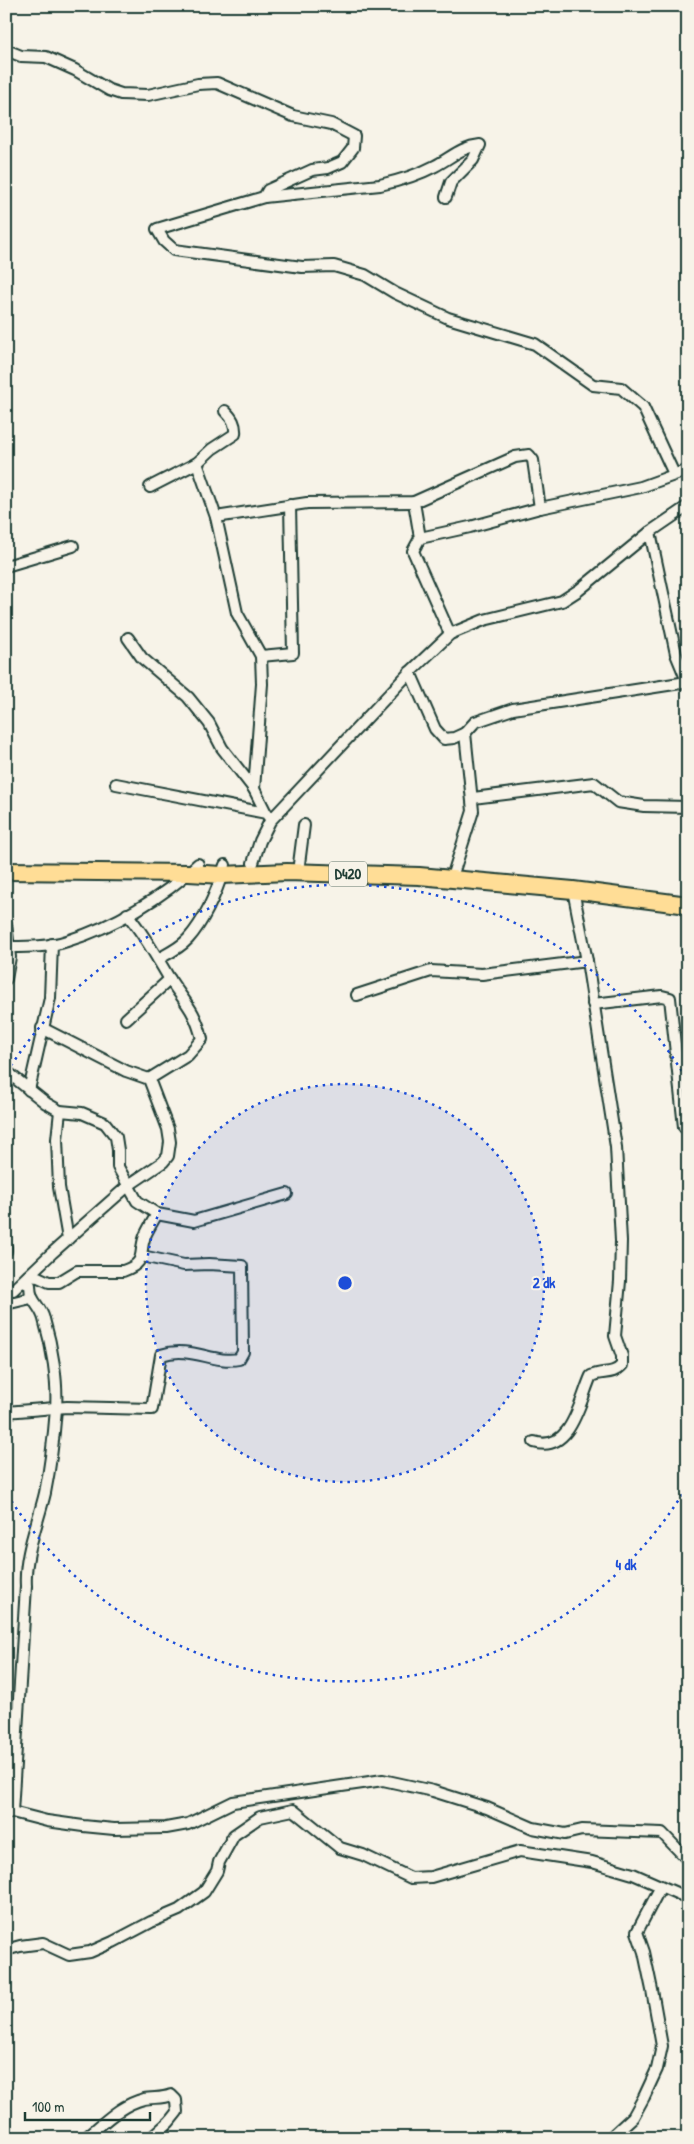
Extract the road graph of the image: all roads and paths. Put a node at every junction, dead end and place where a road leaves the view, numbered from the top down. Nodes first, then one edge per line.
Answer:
1 (6, 50) edge
2 (264, 197) junction
3 (446, 197) dead end
4 (225, 411) dead end
5 (197, 463) junction
6 (688, 470) edge
7 (674, 474) junction
8 (150, 487) dead end
9 (414, 502) junction
10 (290, 505) junction
11 (688, 506) edge
12 (540, 508) junction
13 (216, 517) junction
14 (650, 532) junction
15 (420, 538) junction
16 (73, 546) dead end
17 (6, 566) edge
18 (450, 634) junction
19 (128, 638) dead end
20 (688, 651) edge
21 (676, 654) junction
22 (261, 656) junction
23 (410, 672) junction
24 (688, 683) edge
25 (465, 733) junction
26 (116, 784) dead end
27 (254, 789) junction
28 (473, 798) junction
29 (688, 807) edge
30 (268, 817) junction
31 (304, 825) dead end
32 (6, 862) edge
33 (253, 863) junction
34 (299, 864) junction
35 (194, 868) junction
36 (224, 870) junction
37 (6, 871) edge
38 (454, 871) junction
39 (576, 887) junction
40 (688, 895) edge
41 (688, 906) edge
42 (127, 914) junction
43 (6, 924) edge
44 (52, 944) junction
45 (10, 947) junction
46 (158, 959) junction
47 (586, 961) junction
48 (6, 979) edge
49 (170, 979) junction
50 (357, 995) dead end
51 (593, 1004) junction
52 (126, 1019) dead end
53 (42, 1028) junction
54 (6, 1071) edge
55 (149, 1079) junction
56 (29, 1090) junction
57 (60, 1111) junction
58 (684, 1127) dead end
59 (129, 1185) junction
60 (287, 1194) dead end
61 (157, 1214) junction
62 (68, 1239) junction
63 (6, 1247) edge
64 (6, 1251) edge
65 (142, 1256) junction
66 (26, 1279) junction
67 (6, 1289) edge
68 (31, 1298) junction
69 (6, 1304) edge
70 (56, 1408) junction
71 (6, 1412) edge
72 (534, 1442) dead end
73 (9, 1813) edge
74 (688, 1860) edge
75 (660, 1888) junction
76 (688, 1894) edge
77 (6, 1950) edge
78 (85, 2138) edge
79 (151, 2138) edge
80 (610, 2138) edge

1 - 2 street
2 - 3 street
2 - 7 street
4 - 5 street
5 - 8 street
5 - 13 street
6 - 7 street
7 - 12 street
9 - 10 street
9 - 12 street
9 - 15 street
10 - 13 street
10 - 22 street
11 - 14 street
12 - 15 street
13 - 22 street
14 - 18 street
14 - 21 street
15 - 18 street
16 - 17 street
18 - 23 street
19 - 27 street
20 - 21 street
21 - 24 street
22 - 27 street
23 - 25 street
23 - 30 street
24 - 25 street
25 - 28 street
26 - 30 street
27 - 30 street
28 - 29 street
28 - 38 street
30 - 33 street
31 - 34 street
32 - 35 highway, D420
33 - 34 highway, D420
33 - 36 highway, D420
34 - 38 highway, D420
35 - 36 highway, D420
35 - 37 highway, D420
35 - 42 street
36 - 39 highway, D420
36 - 46 street
38 - 39 highway, D420
39 - 40 highway, D420
39 - 41 highway, D420
39 - 47 street
42 - 44 street
42 - 46 street
43 - 45 street
44 - 45 street
44 - 53 street
45 - 48 street
46 - 49 street
47 - 50 street
47 - 51 street
49 - 52 street
49 - 55 street
51 - 58 street
51 - 72 street
53 - 55 street
53 - 56 street
54 - 56 street
55 - 59 street
56 - 57 street
57 - 59 street
57 - 62 street
59 - 61 street
59 - 62 street
60 - 61 street
61 - 65 street
62 - 66 street
63 - 64 street
65 - 66 street
65 - 70 street
66 - 67 street
66 - 68 street
68 - 69 street
68 - 70 street
70 - 71 street
70 - 73 street
73 - 74 street
75 - 76 street
75 - 77 street
75 - 80 street
78 - 79 street

